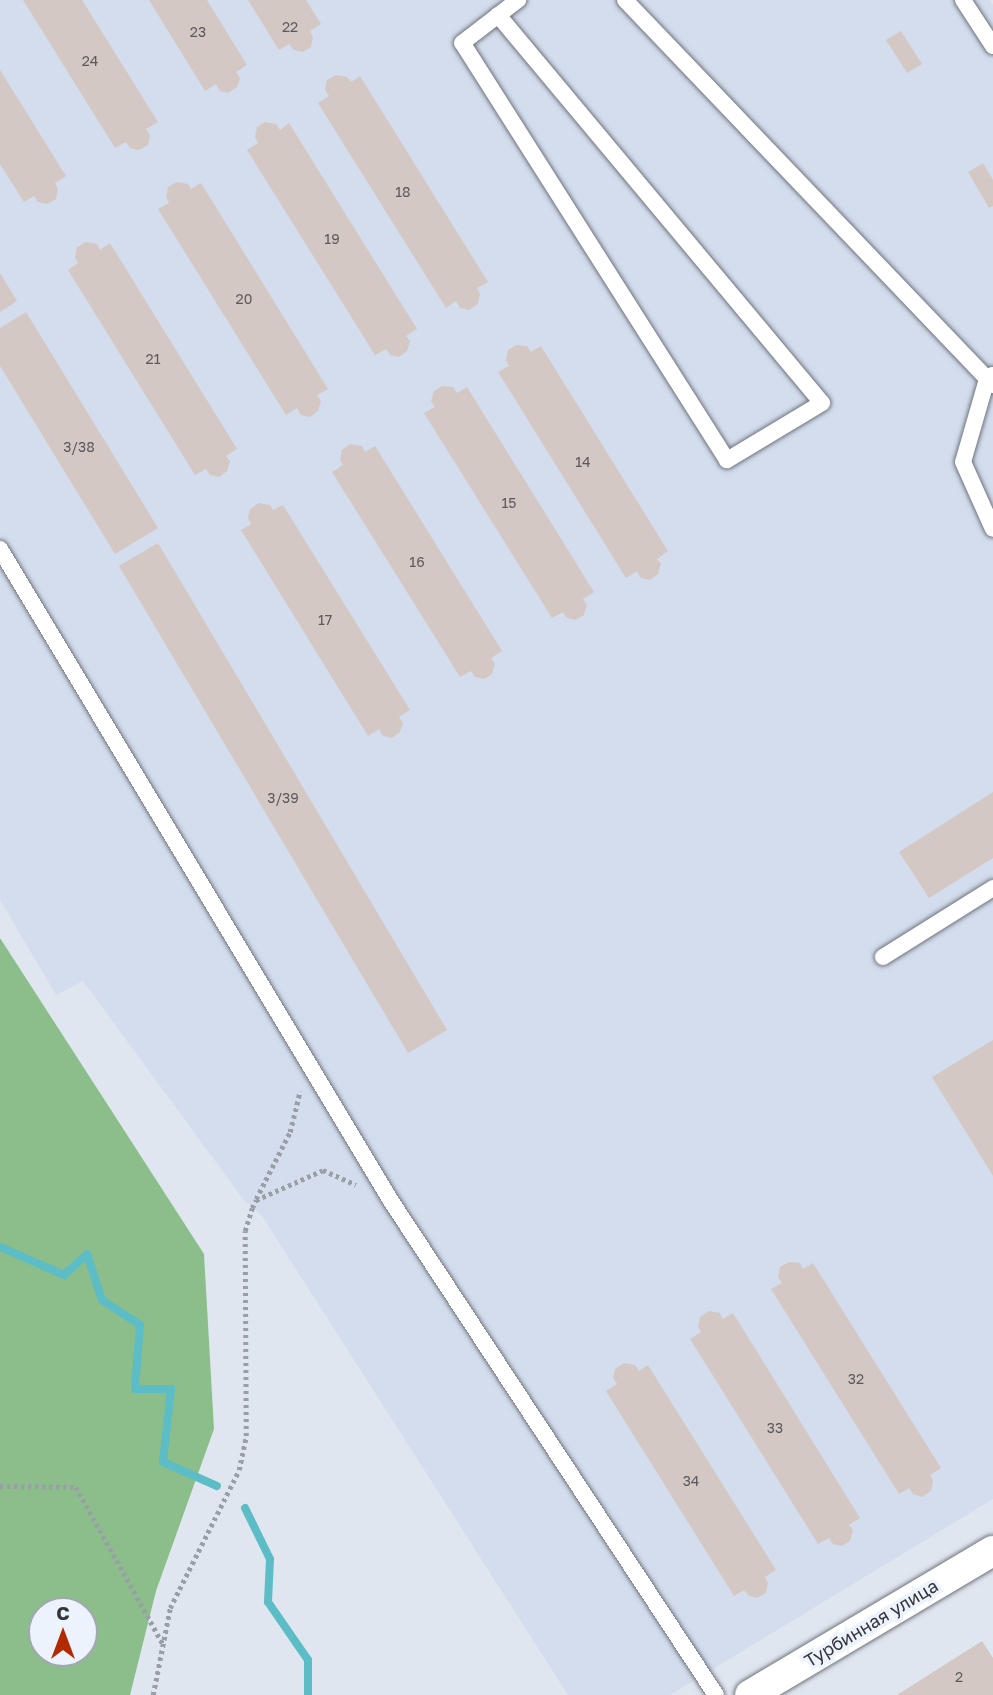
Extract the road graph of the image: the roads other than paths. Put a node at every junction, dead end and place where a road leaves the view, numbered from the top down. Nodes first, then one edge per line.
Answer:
1 (518, 0) edge
2 (625, 0) edge
3 (963, 0) edge
4 (498, 15) junction
5 (993, 46) edge
6 (991, 380) edge
7 (993, 529) edge
8 (0, 549) edge
9 (993, 888) edge
10 (883, 957) dead end
11 (993, 1551) edge
12 (716, 1695) edge
13 (750, 1695) edge

1 - 4 lane
2 - 6 lane
3 - 5 lane
4 - 4 lane
6 - 7 lane
8 - 12 lane
9 - 10 lane
11 - 13 street, Турбинная улица

